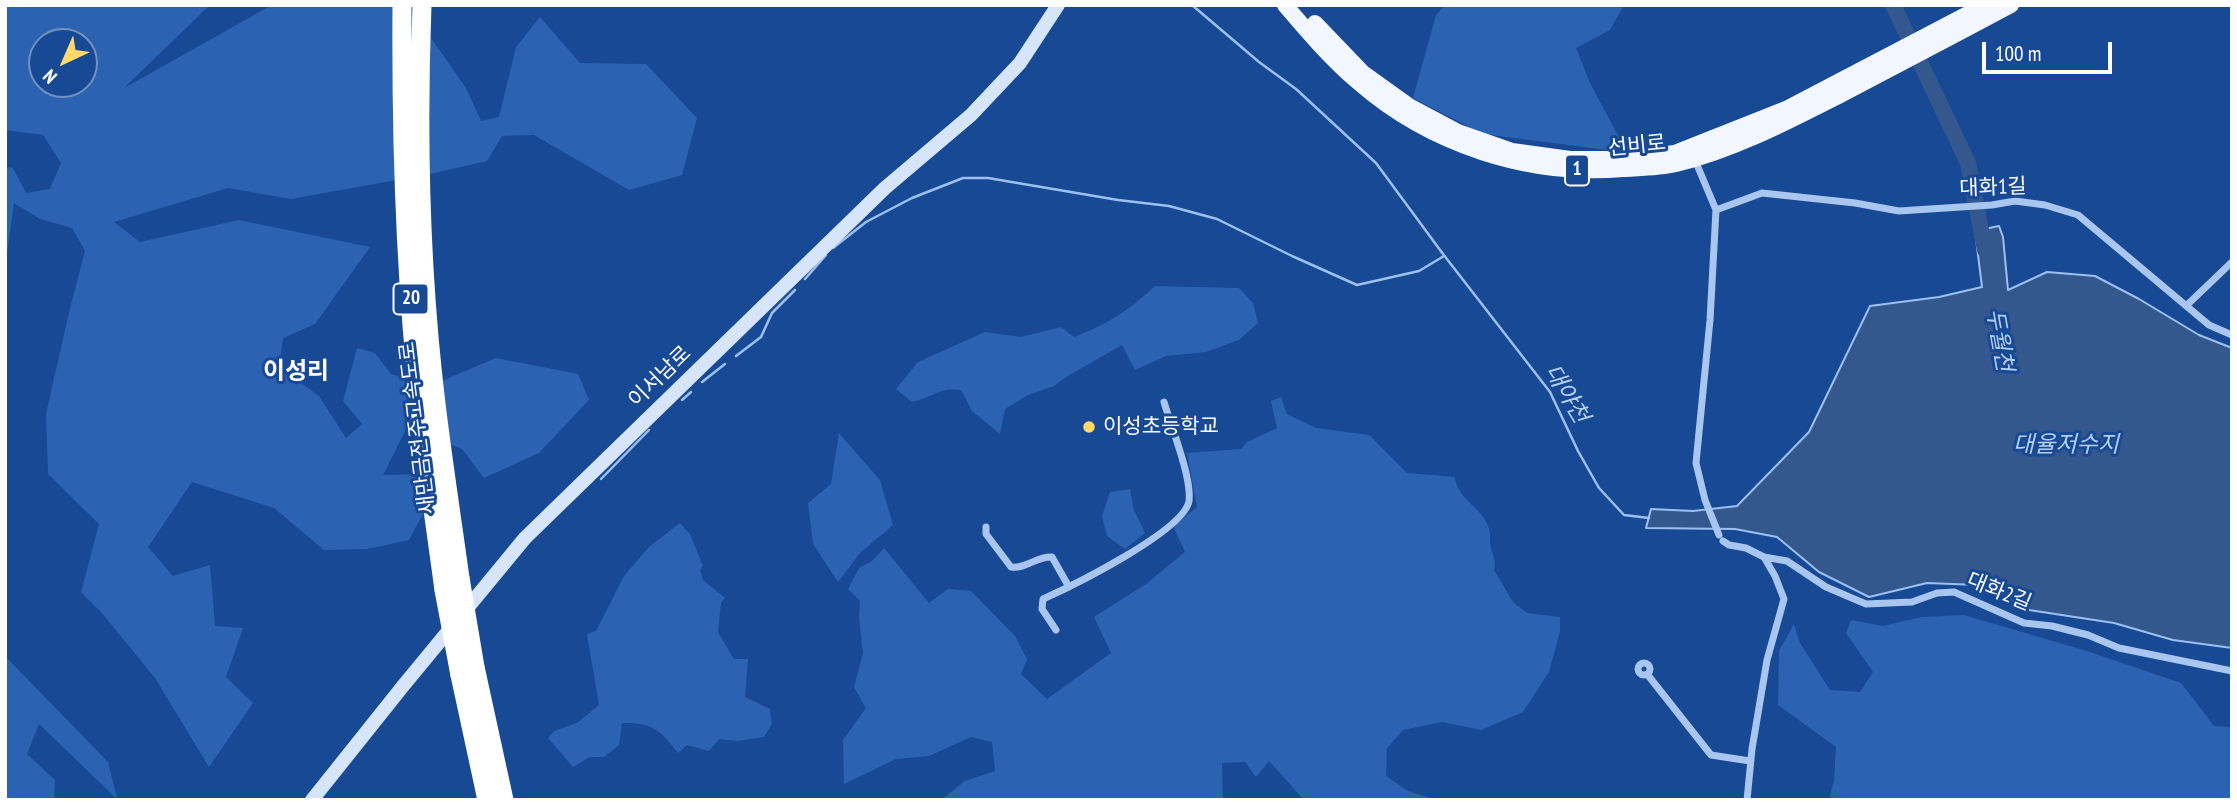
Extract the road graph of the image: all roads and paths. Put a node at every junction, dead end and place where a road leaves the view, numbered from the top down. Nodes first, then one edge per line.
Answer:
1 (402, 5) edge
2 (422, 5) edge
3 (1058, 5) edge
4 (1285, 5) edge
5 (1299, 5) edge
6 (1985, 5) edge
7 (2011, 5) edge
8 (1934, 40) junction
9 (1693, 153) junction
10 (1716, 210) junction
11 (2232, 261) edge
12 (2187, 305) junction
13 (2232, 335) edge
14 (1164, 402) dead end
15 (986, 527) dead end
16 (1764, 557) junction
17 (452, 584) junction
18 (1069, 587) junction
19 (1056, 629) dead end
20 (468, 671) junction
21 (2232, 671) edge
22 (1647, 674) dead end
23 (1750, 761) junction
24 (312, 800) edge
25 (487, 800) edge
26 (504, 800) edge
27 (1747, 800) edge

1 - 17 highway, 새만금전주고속도로 / 20
2 - 17 highway, 새만금전주고속도로 / 20
3 - 24 main road, 이서남로
4 - 9 main road, 선비로 / 1
5 - 9 main road, 선비로 / 1
6 - 8 main road, 1
7 - 8 main road, 1
8 - 9 main road, 선비로 / 1
9 - 10 street
10 - 12 street, 대화1길
10 - 16 street, 대화2길
11 - 12 street
12 - 13 street, 대화1길
14 - 18 street
15 - 18 street
16 - 21 street, 대화2길
16 - 23 street
17 - 20 highway, 새만금전주고속도로 / 20, bridge
18 - 19 street
20 - 25 highway, 새만금전주고속도로 / 20
20 - 26 highway, 새만금전주고속도로 / 20
22 - 23 street
23 - 27 street

